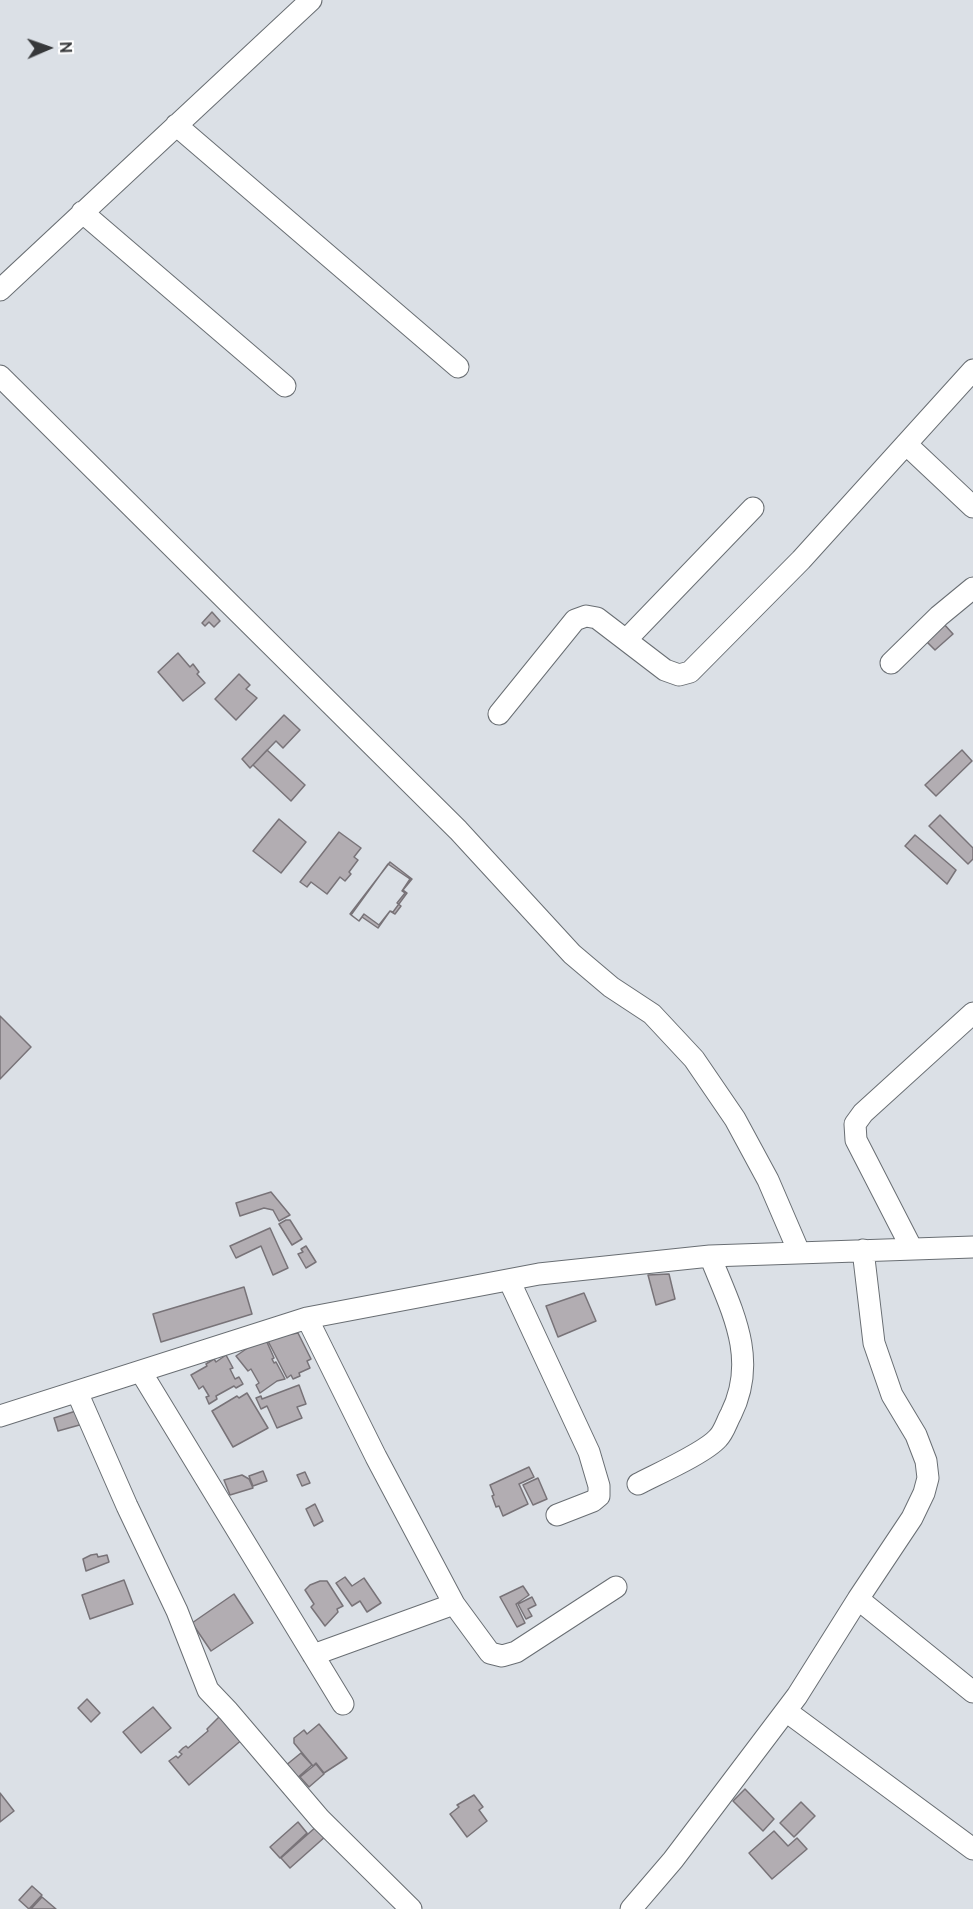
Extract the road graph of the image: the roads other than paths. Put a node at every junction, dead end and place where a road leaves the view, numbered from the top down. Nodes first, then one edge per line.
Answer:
1 (311, 0) edge
2 (176, 125) junction
3 (82, 212) junction
4 (0, 290) edge
5 (458, 367) dead end
6 (973, 370) edge
7 (0, 376) edge
8 (285, 386) dead end
9 (906, 444) junction
10 (973, 507) edge
11 (753, 508) dead end
12 (973, 588) edge
13 (626, 640) junction
14 (891, 663) dead end
15 (499, 714) dead end
16 (973, 1013) edge
17 (973, 1247) edge
18 (912, 1249) junction
19 (863, 1250) junction
20 (799, 1252) junction
21 (710, 1256) junction
22 (509, 1280) junction
23 (307, 1318) junction
24 (141, 1372) junction
25 (77, 1392) junction
26 (0, 1416) edge
27 (638, 1484) dead end
28 (557, 1515) dead end
29 (616, 1587) dead end
30 (858, 1599) junction
31 (454, 1604) junction
32 (313, 1655) junction
33 (973, 1691) edge
34 (343, 1704) dead end
35 (786, 1712) junction
36 (973, 1849) edge
37 (411, 1909) edge
38 (631, 1909) edge

1 - 2 street
2 - 3 street
2 - 5 street
3 - 4 street
3 - 8 street
6 - 9 street
7 - 20 street
9 - 10 street
9 - 13 street
11 - 13 street
12 - 14 street
13 - 15 street
16 - 18 street
17 - 18 street
18 - 19 street
19 - 20 street
19 - 30 street
20 - 21 street
21 - 22 street
21 - 27 street
22 - 23 street
22 - 28 street
23 - 24 street
23 - 31 street
24 - 25 street
24 - 32 street
25 - 26 street
25 - 37 street
29 - 31 street
30 - 33 street
30 - 35 street
31 - 32 street
32 - 34 street
35 - 36 street
35 - 38 street

